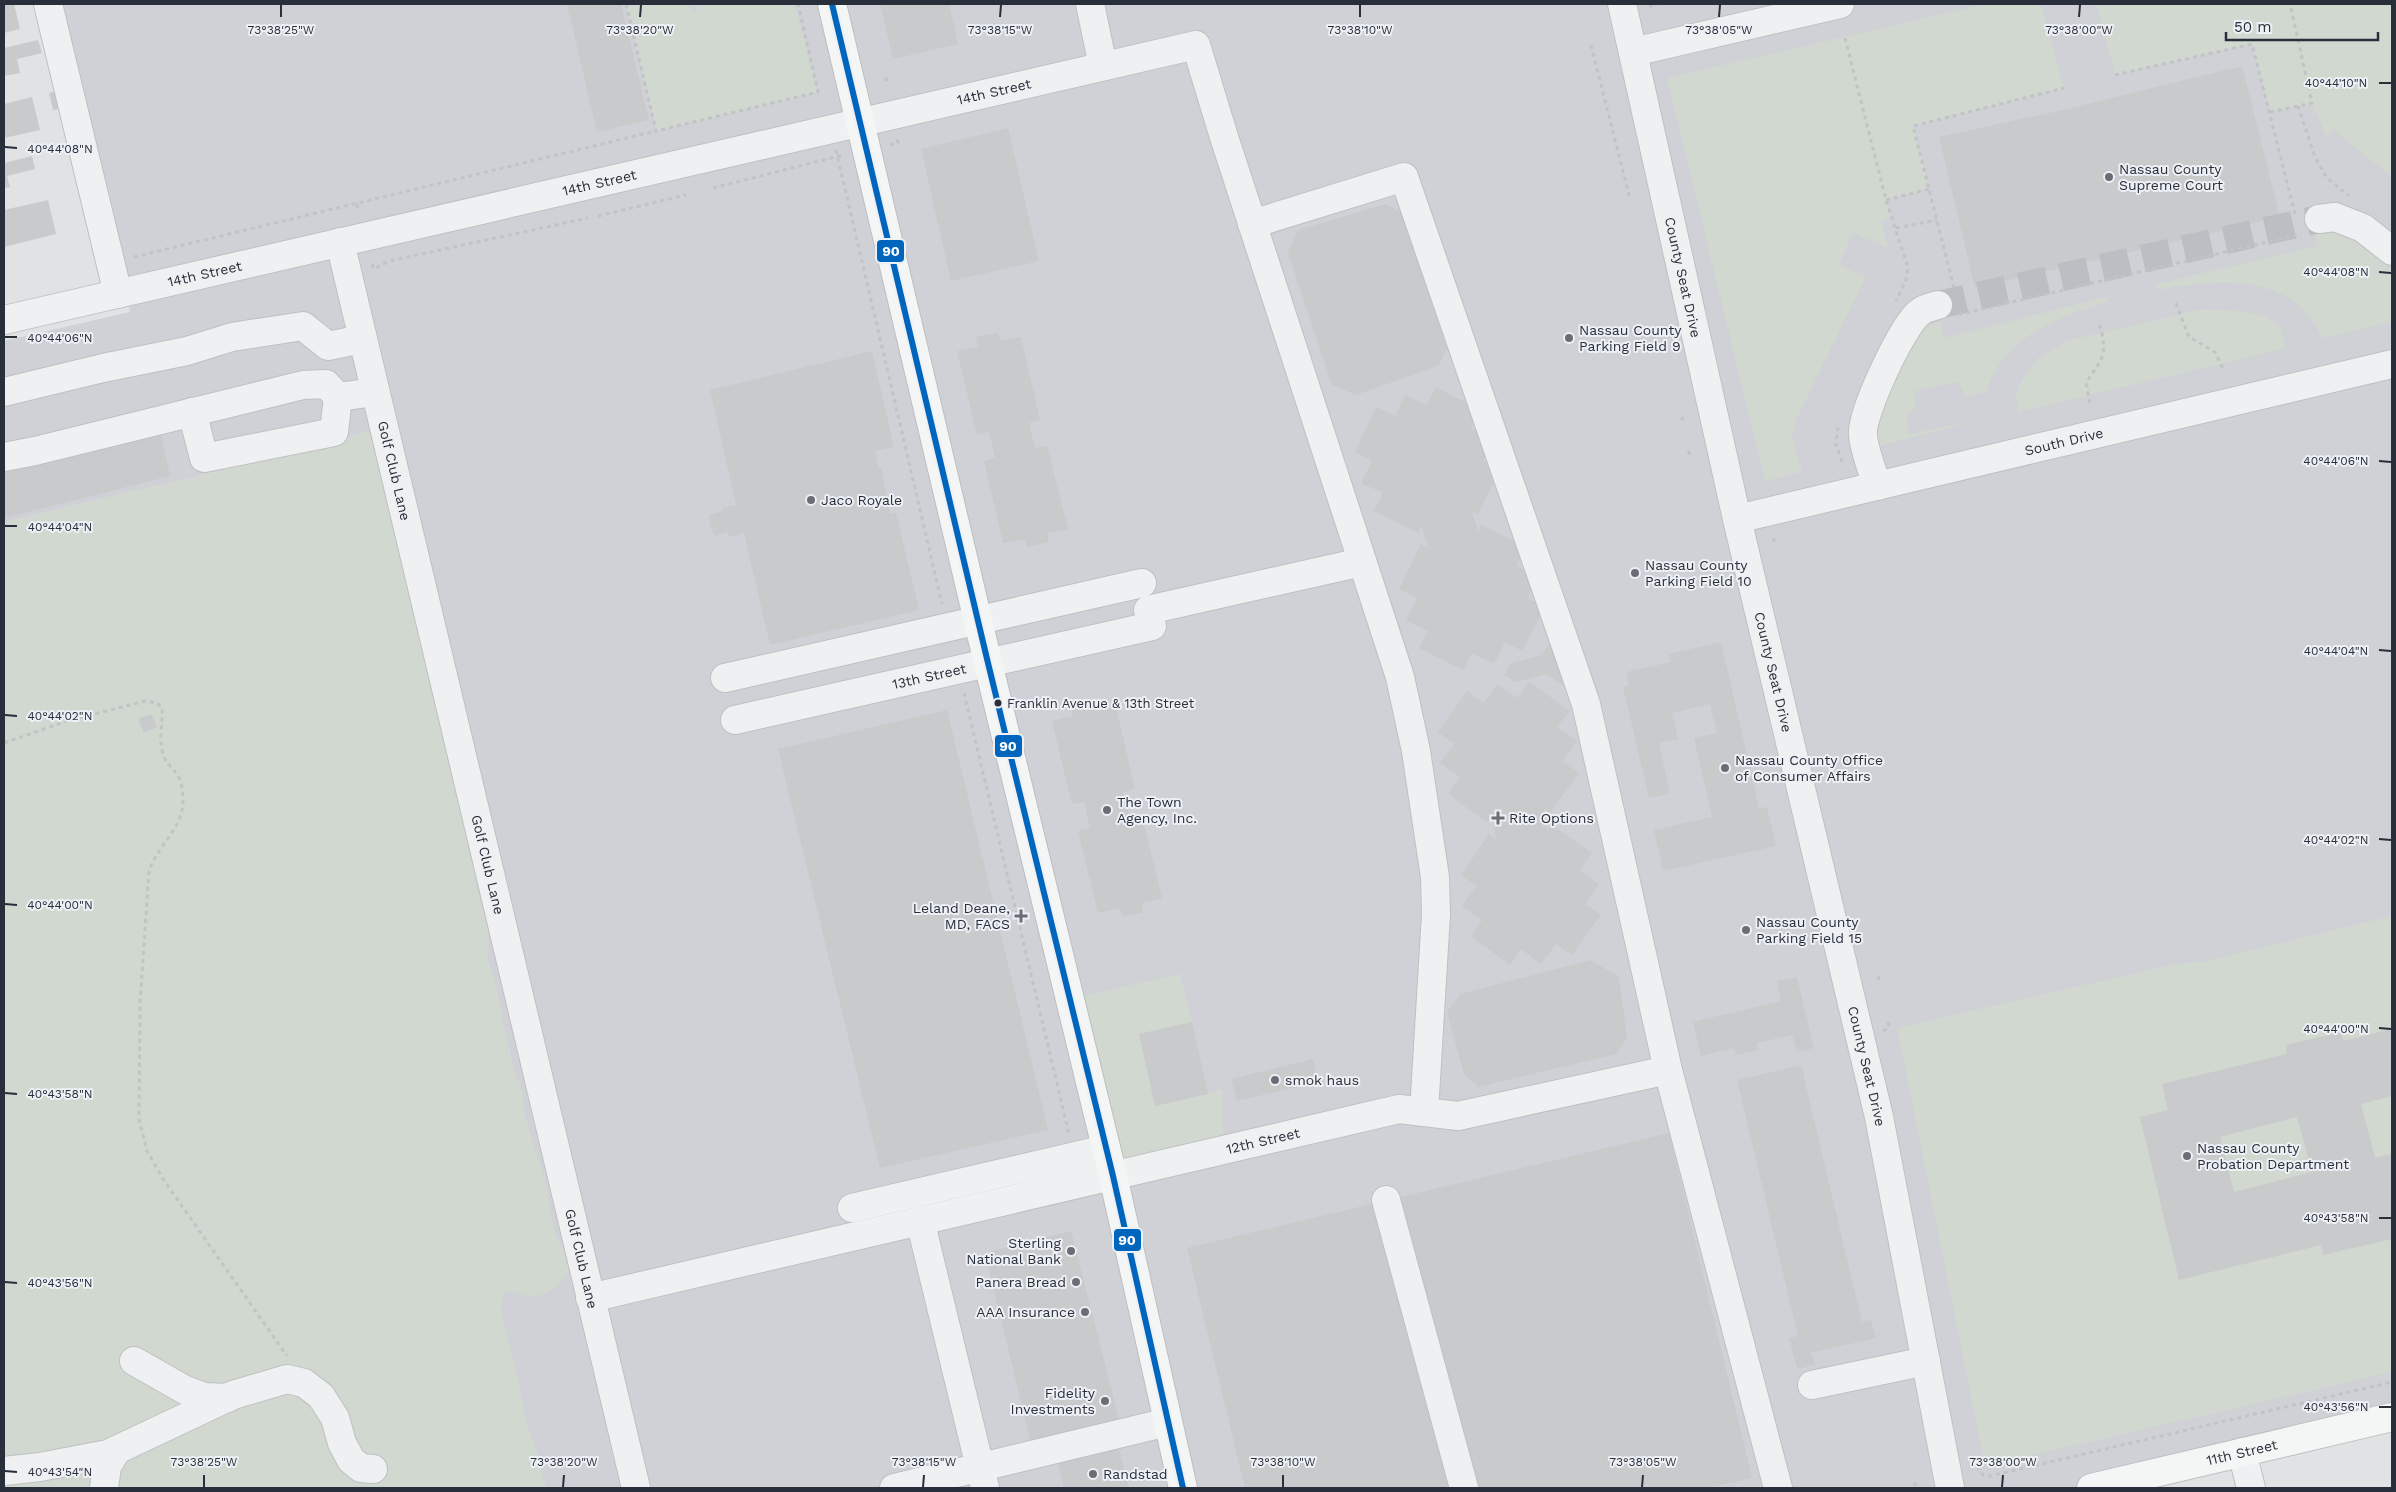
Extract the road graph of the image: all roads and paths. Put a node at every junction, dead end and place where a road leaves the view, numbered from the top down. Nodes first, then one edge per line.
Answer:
1 (48, 4) edge
2 (626, 4) edge
3 (798, 4) edge
4 (832, 4) edge
5 (1090, 4) edge
6 (1622, 4) edge
7 (1659, 4) edge
8 (1840, 4) edge
9 (2290, 4) edge
10 (1649, 6) dead end
11 (1844, 38) dead end
12 (1591, 45) dead end
13 (1634, 52) junction
14 (1103, 66) junction
15 (2115, 75) dead end
16 (886, 77) dead end
17 (887, 84) dead end
18 (2064, 88) dead end
19 (818, 92) junction
20 (821, 99) dead end
21 (2298, 106) junction
22 (2270, 112) junction
23 (860, 123) junction
24 (656, 131) junction
25 (898, 143) dead end
26 (889, 145) dead end
27 (843, 155) dead end
28 (713, 188) dead end
29 (1929, 189) junction
30 (686, 195) dead end
31 (1630, 199) dead end
32 (2352, 199) dead end
33 (1886, 200) junction
34 (357, 204) junction
35 (358, 210) dead end
36 (598, 216) dead end
37 (588, 218) dead end
38 (1892, 218) dead end
39 (1937, 220) junction
40 (2305, 221) junction
41 (1252, 224) junction
42 (1896, 228) dead end
43 (340, 242) junction
44 (2392, 252) edge
45 (111, 262) junction
46 (372, 264) dead end
47 (118, 294) junction
48 (1951, 302) junction
49 (2176, 303) dead end
50 (4, 320) edge
51 (2099, 322) dead end
52 (362, 339) junction
53 (328, 346) junction
54 (2392, 364) edge
55 (2224, 371) dead end
56 (332, 391) junction
57 (4, 392) edge
58 (375, 392) junction
59 (2090, 403) dead end
60 (192, 412) junction
61 (1688, 451) dead end
62 (1691, 456) dead end
63 (4, 457) edge
64 (1877, 486) junction
65 (1738, 519) junction
66 (1774, 538) dead end
67 (1774, 545) dead end
68 (1362, 562) junction
69 (1142, 584) dead end
70 (978, 619) junction
71 (988, 662) junction
72 (725, 678) dead end
73 (735, 720) dead end
74 (4, 743) edge
75 (1878, 976) dead end
76 (1880, 983) dead end
77 (1888, 1022) dead end
78 (1883, 1031) dead end
79 (1668, 1070) junction
80 (1424, 1112) junction
81 (1106, 1149) junction
82 (1113, 1176) junction
83 (1386, 1200) dead end
84 (920, 1220) junction
85 (856, 1221) junction
86 (590, 1298) junction
87 (288, 1358) dead end
88 (134, 1361) dead end
89 (1926, 1361) junction
90 (2392, 1382) edge
91 (1812, 1385) dead end
92 (228, 1398) junction
93 (2392, 1417) edge
94 (1168, 1422) junction
95 (117, 1450) junction
96 (2242, 1452) junction
97 (1968, 1466) dead end
98 (373, 1469) dead end
99 (4, 1472) edge
100 (982, 1478) edge
101 (1919, 1483) dead end
102 (1913, 1485) dead end
103 (104, 1488) edge
104 (636, 1488) edge
105 (894, 1488) edge
106 (1183, 1488) edge
107 (1464, 1488) edge
108 (1778, 1488) edge
109 (1950, 1488) edge
110 (2091, 1488) edge
111 (2251, 1488) edge

1 - 45 street
2 - 24 path
3 - 19 path
4 - 23 main road
5 - 14 street
6 - 13 street, County Seat Drive
7 - 10 path
8 - 13 street
9 - 21 path
11 - 33 path
12 - 31 path
13 - 65 street, County Seat Drive
14 - 23 street, 14th Street
14 - 41 street, 14th Street
15 - 22 path
16 - 17 path
18 - 29 path
19 - 20 path
19 - 24 path
21 - 22 path
21 - 32 path
22 - 40 path
23 - 43 street, 14th Street
23 - 70 main road
24 - 34 path
25 - 26 path
27 - 28 path
29 - 33 path
29 - 39 path
30 - 36 path
33 - 38 path
34 - 35 path
34 - 45 path
37 - 46 path
39 - 42 path
39 - 48 path
40 - 44 street
40 - 48 path
41 - 68 street
41 - 79 street
43 - 47 street, 14th Street
43 - 52 street, Golf Club Lane
45 - 47 street
47 - 50 street, 14th Street
48 - 64 street
49 - 55 path
51 - 59 path
52 - 53 street
52 - 58 street, Golf Club Lane
53 - 56 street
53 - 57 street
54 - 64 street, South Drive
56 - 58 street
56 - 60 street
56 - 60 street
58 - 86 street, Golf Club Lane
60 - 63 street
61 - 62 path
64 - 65 street, South Drive
65 - 89 street, County Seat Drive
66 - 67 path
68 - 71 street, 13th Street
68 - 80 street
69 - 70 street
70 - 71 main road
70 - 72 street
71 - 73 street, 13th Street
71 - 81 main road
74 - 87 path
75 - 76 path
77 - 78 path
79 - 80 street, 12th Street
79 - 108 street
80 - 82 street, 12th Street
81 - 82 main road
81 - 85 street
82 - 84 street, 12th Street
82 - 94 main road
83 - 107 street
84 - 85 street, 12th Street
84 - 100 street
85 - 86 street
86 - 104 street, Golf Club Lane
88 - 92 street
89 - 91 street
89 - 109 street, County Seat Drive
90 - 97 path
92 - 95 street
92 - 98 street
93 - 96 main road, 11th Street
94 - 100 street
94 - 106 main road
95 - 99 street
95 - 103 street
96 - 110 main road, 11th Street
96 - 111 street
100 - 105 street
101 - 102 path

